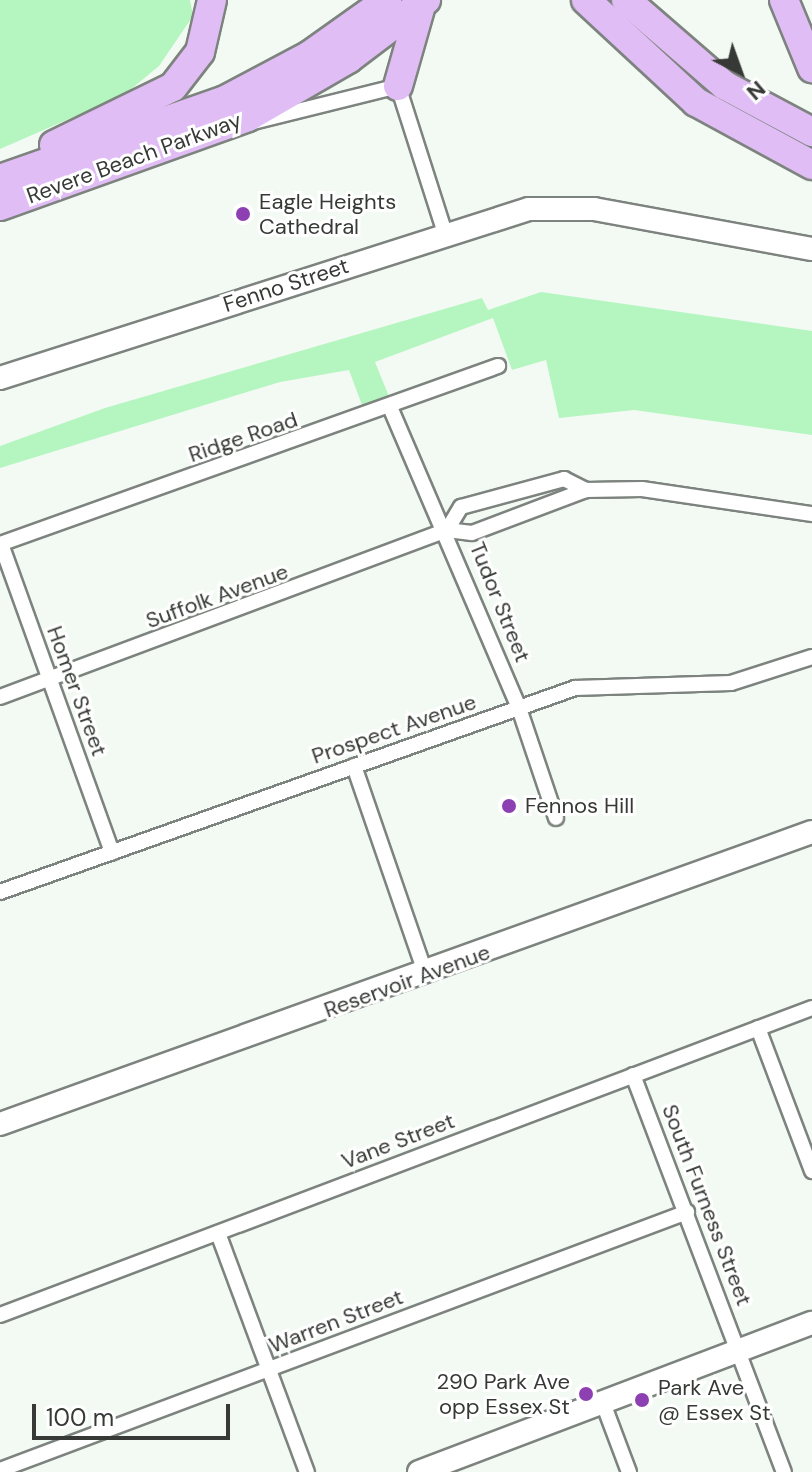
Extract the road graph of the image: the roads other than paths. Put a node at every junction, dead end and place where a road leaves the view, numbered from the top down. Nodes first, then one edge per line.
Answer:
1 (212, 0) edge
2 (387, 0) edge
3 (586, 0) edge
4 (626, 0) edge
5 (784, 0) edge
6 (425, 1) edge
7 (812, 68) edge
8 (398, 86) junction
9 (236, 122) junction
10 (812, 132) edge
11 (812, 165) edge
12 (0, 171) edge
13 (0, 179) edge
14 (0, 206) edge
15 (445, 233) junction
16 (812, 249) edge
17 (498, 366) dead end
18 (0, 378) edge
19 (390, 407) junction
20 (586, 490) junction
21 (812, 514) edge
22 (447, 530) junction
23 (1, 544) edge
24 (812, 657) edge
25 (49, 680) junction
26 (0, 697) edge
27 (519, 708) junction
28 (354, 766) junction
29 (556, 818) dead end
30 (812, 832) edge
31 (112, 853) junction
32 (0, 892) edge
33 (426, 975) junction
34 (812, 1008) edge
35 (758, 1028) junction
36 (633, 1075) junction
37 (0, 1124) edge
38 (812, 1171) edge
39 (687, 1212) junction
40 (218, 1233) junction
41 (0, 1315) edge
42 (812, 1323) edge
43 (738, 1351) junction
44 (269, 1369) junction
45 (603, 1403) junction
46 (459, 1465) edge
47 (0, 1470) edge
48 (307, 1472) edge
49 (419, 1472) edge
50 (629, 1472) edge
51 (784, 1472) edge

1 - 12 highway
2 - 13 highway, Revere Beach Parkway
3 - 11 highway
4 - 10 highway
5 - 7 highway
6 - 8 highway
6 - 9 highway, Revere Beach Parkway
8 - 9 street
8 - 15 street
9 - 14 highway, Revere Beach Parkway
15 - 16 street, Fenno Street
15 - 18 street, Fenno Street
17 - 19 street, Ridge Road
19 - 22 street, Tudor Street
19 - 23 street, Ridge Road
20 - 21 street, Suffolk Avenue
20 - 22 street, Suffolk Avenue
20 - 22 street, Suffolk Avenue
22 - 25 street, Suffolk Avenue
22 - 27 street, Tudor Street
23 - 25 street, Homer Street
24 - 27 street, Prospect Avenue
25 - 26 street, Suffolk Avenue
25 - 31 street, Homer Street
27 - 28 street, Prospect Avenue
27 - 29 street, Tudor Street
28 - 31 street, Prospect Avenue
28 - 33 street
30 - 33 street, Reservoir Avenue
31 - 32 street, Prospect Avenue
33 - 37 street, Reservoir Avenue
34 - 35 street, Vane Street
35 - 36 street, Vane Street
35 - 38 street
36 - 39 street, South Furness Street
36 - 40 street, Vane Street
39 - 43 street, South Furness Street
39 - 44 street, Warren Street
40 - 41 street, Vane Street
40 - 44 street
42 - 43 street
43 - 45 street
43 - 51 street, South Furness Street
44 - 47 street, Warren Street
44 - 48 street
45 - 46 street
45 - 50 street
46 - 49 street

